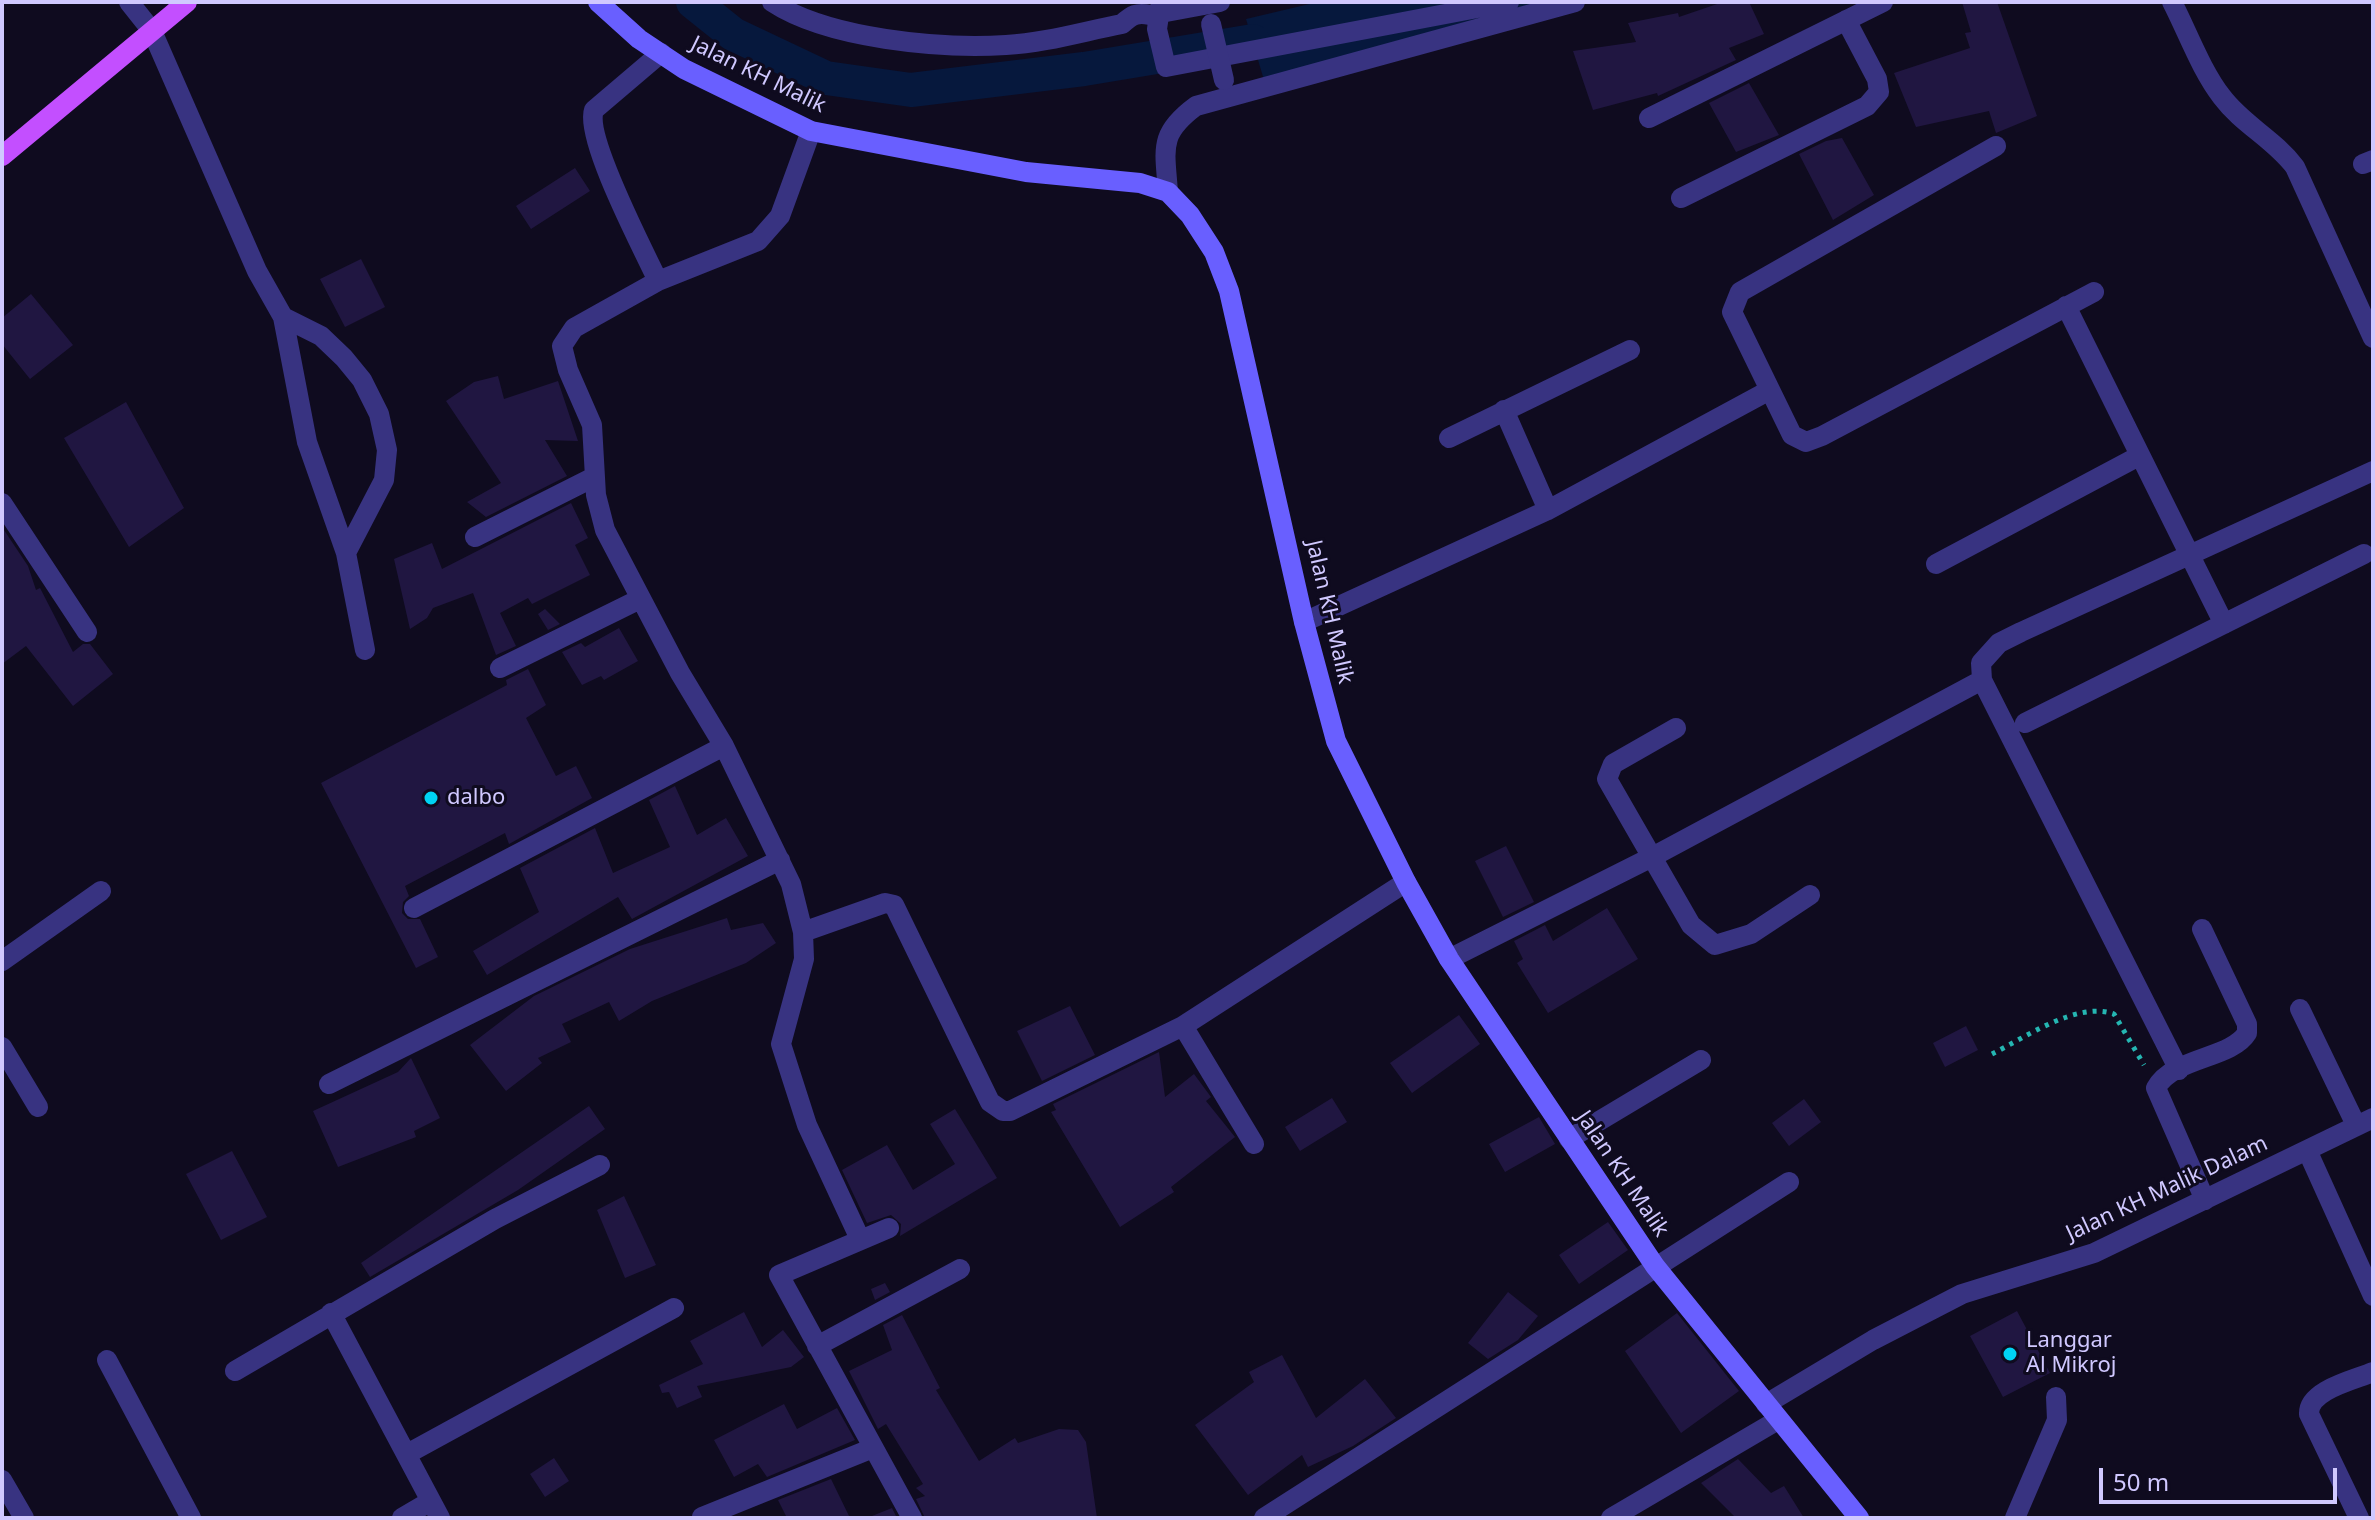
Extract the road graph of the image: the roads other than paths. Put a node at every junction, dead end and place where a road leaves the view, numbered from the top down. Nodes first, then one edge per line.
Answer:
1 (129, 2) edge
2 (598, 2) edge
3 (772, 2) edge
4 (1161, 2) edge
5 (1509, 2) edge
6 (1575, 2) edge
7 (1883, 2) edge
8 (2172, 2) edge
9 (185, 3) edge
10 (1212, 11) edge
11 (1846, 20) junction
12 (152, 31) junction
13 (661, 53) junction
14 (1226, 89) junction
15 (1649, 118) dead end
16 (811, 131) junction
17 (1996, 146) dead end
18 (2, 156) edge
19 (1168, 192) junction
20 (1681, 198) dead end
21 (658, 281) junction
22 (2094, 292) dead end
23 (2066, 306) junction
24 (283, 317) junction
25 (2373, 338) edge
26 (1630, 350) dead end
27 (1768, 391) junction
28 (1504, 410) junction
29 (1449, 438) dead end
30 (2139, 456) junction
31 (2373, 471) edge
32 (594, 477) junction
33 (2, 503) edge
34 (1548, 510) junction
35 (475, 537) dead end
36 (346, 553) junction
37 (2364, 554) dead end
38 (2189, 555) junction
39 (1936, 564) dead end
40 (640, 599) junction
41 (1304, 622) junction
42 (2224, 624) junction
43 (87, 632) dead end
44 (365, 650) dead end
45 (500, 668) dead end
46 (1982, 680) junction
47 (2025, 723) dead end
48 (1676, 728) dead end
49 (724, 746) junction
50 (1654, 856) junction
51 (780, 860) junction
52 (1406, 882) junction
53 (101, 891) dead end
54 (1810, 895) dead end
55 (414, 908) dead end
56 (2202, 929) dead end
57 (803, 932) junction
58 (1449, 959) junction
59 (2, 961) edge
60 (2300, 1009) dead end
61 (1183, 1026) junction
62 (2, 1047) edge
63 (1701, 1060) dead end
64 (2179, 1070) junction
65 (329, 1084) dead end
66 (38, 1107) dead end
67 (2364, 1121) edge
68 (1569, 1139) junction
69 (1254, 1144) dead end
70 (2307, 1150) junction
71 (600, 1165) dead end
72 (1789, 1182) dead end
73 (2205, 1200) junction
74 (889, 1228) dead end
75 (860, 1239) junction
76 (1655, 1266) junction
77 (960, 1269) dead end
78 (2373, 1296) edge
79 (674, 1308) dead end
80 (331, 1313) junction
81 (817, 1346) junction
82 (107, 1360) dead end
83 (235, 1371) dead end
84 (2373, 1372) edge
85 (2056, 1397) dead end
86 (1772, 1412) junction
87 (873, 1448) junction
88 (407, 1454) junction
89 (2, 1480) edge
90 (436, 1510) edge
91 (15, 1515) edge
92 (702, 1517) edge
93 (191, 1518) edge
94 (402, 1518) edge
95 (912, 1518) edge
96 (1264, 1518) edge
97 (1611, 1518) edge
98 (1859, 1518) edge
99 (2015, 1518) edge
100 (2359, 1518) edge

1 - 12 street
2 - 13 street, Jalan KH Malik
3 - 10 street
4 - 5 street
6 - 14 street
7 - 11 street
8 - 25 street
9 - 12 main road
10 - 14 street, bridge
11 - 15 street
11 - 20 street
12 - 18 main road
12 - 24 street
13 - 16 street, Jalan KH Malik
13 - 21 street
14 - 19 street
16 - 19 street, Jalan KH Malik
16 - 21 street
17 - 27 street
19 - 41 street, Jalan KH Malik
21 - 32 street
22 - 23 street
23 - 27 street
23 - 30 street
24 - 36 street
24 - 36 street
26 - 28 street
27 - 34 street
28 - 29 street
28 - 34 street
30 - 38 street
30 - 39 street
31 - 38 street
32 - 35 street
32 - 40 street
33 - 43 street
34 - 41 street
36 - 44 street
37 - 42 street
38 - 42 street
38 - 46 street
40 - 45 street
40 - 49 street
41 - 52 street, Jalan KH Malik
42 - 47 street
46 - 50 street
46 - 64 street
48 - 50 street
49 - 51 street
49 - 55 street
50 - 54 street
50 - 58 street
51 - 57 street
51 - 65 street
52 - 58 street, Jalan KH Malik
52 - 61 street
53 - 59 street
56 - 64 street
57 - 61 street
57 - 75 street
58 - 68 street, Jalan KH Malik
60 - 67 street
61 - 69 street
62 - 66 street
63 - 68 street
64 - 73 street
67 - 70 street, Jalan KH Malik Dalam
68 - 76 street, Jalan KH Malik
70 - 73 street, Jalan KH Malik Dalam
70 - 78 street
71 - 80 street
72 - 76 street
73 - 86 street, Jalan KH Malik Dalam
74 - 75 street
75 - 81 street
76 - 86 street, Jalan KH Malik
76 - 96 street
77 - 81 street
79 - 88 street
80 - 83 street
80 - 88 street
81 - 87 street
82 - 93 street
84 - 100 street
85 - 99 street
86 - 97 street, Jalan KH Malik Dalam
86 - 98 street, Jalan KH Malik
87 - 92 street
87 - 95 street
88 - 90 street
89 - 91 street
90 - 94 street

